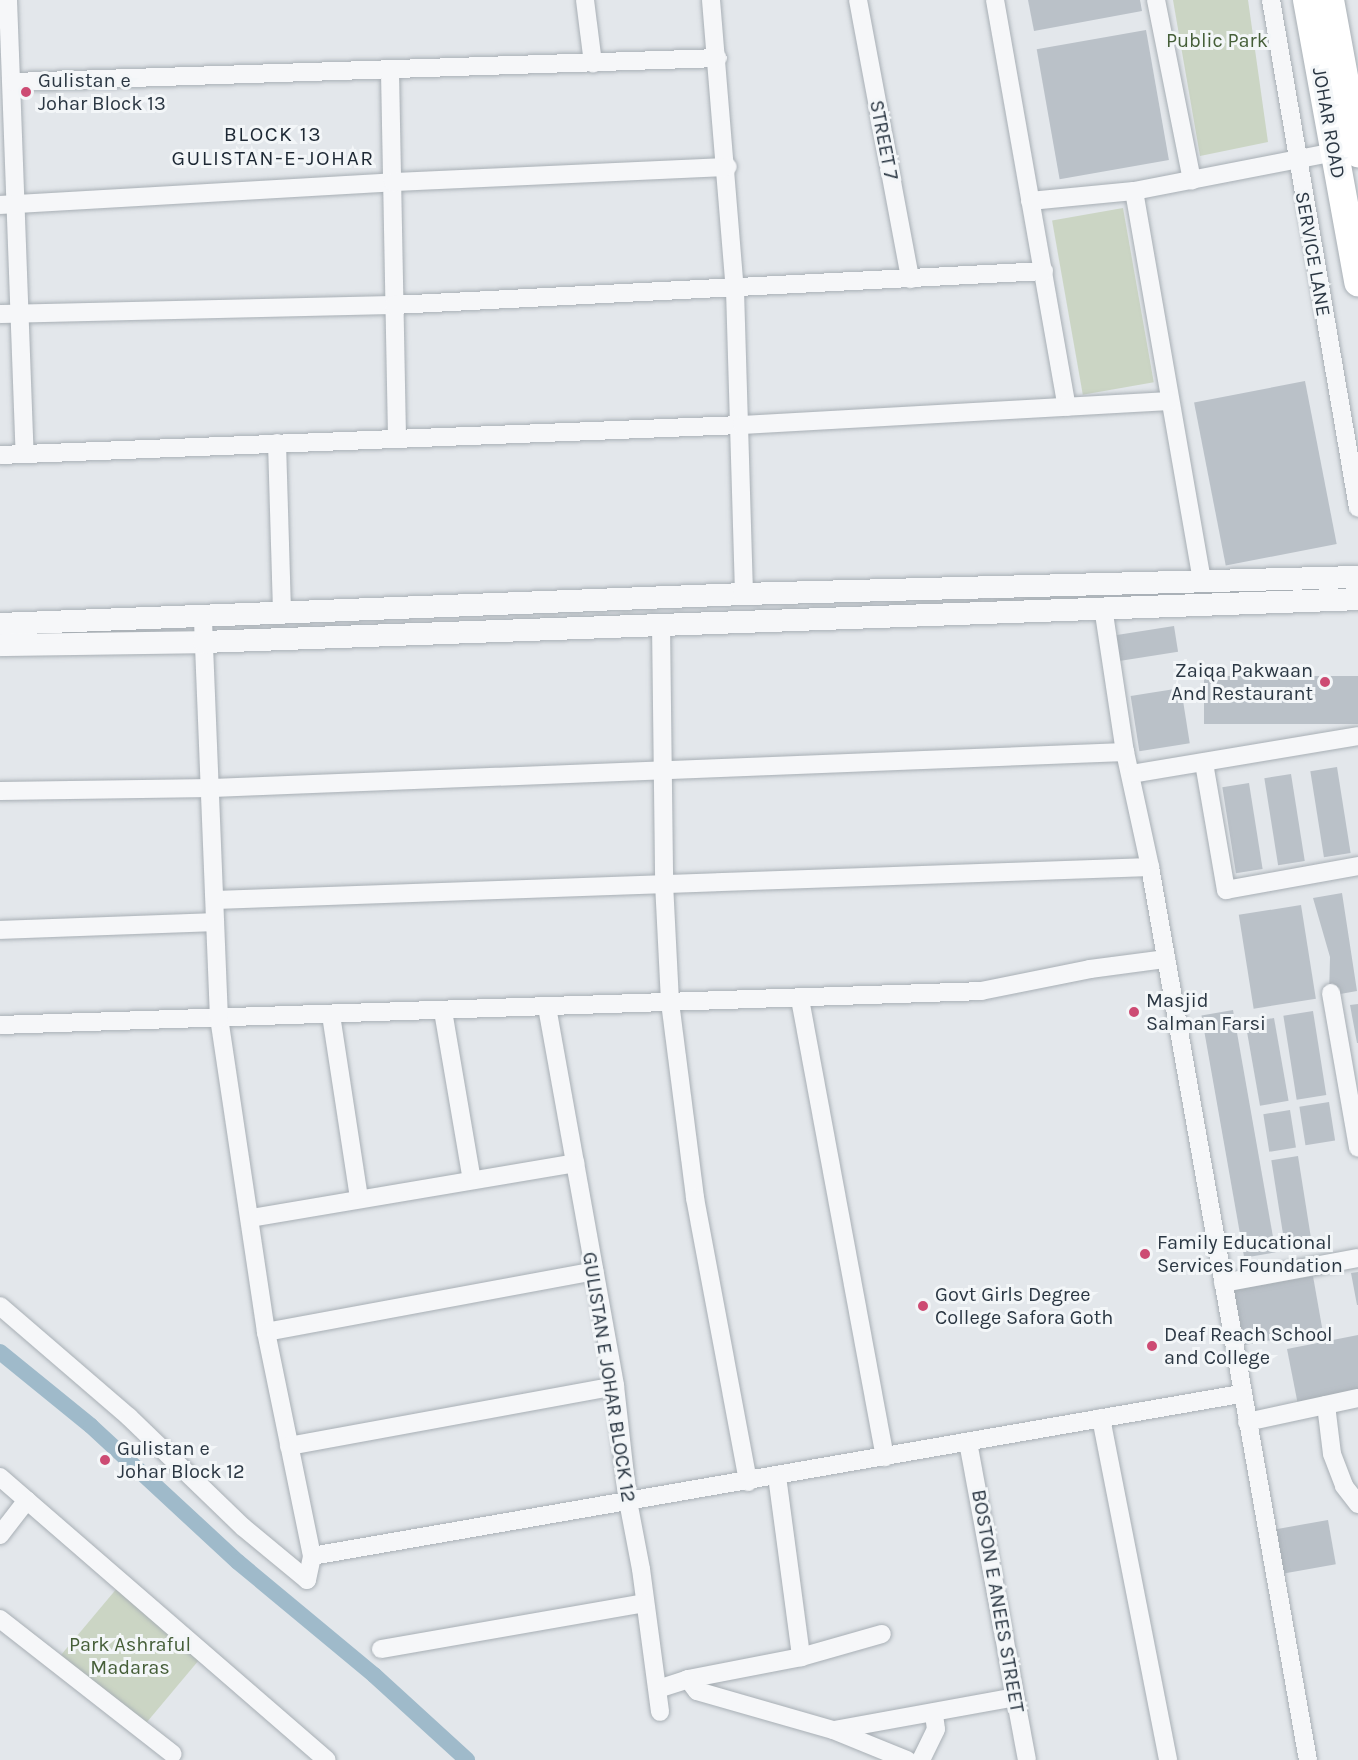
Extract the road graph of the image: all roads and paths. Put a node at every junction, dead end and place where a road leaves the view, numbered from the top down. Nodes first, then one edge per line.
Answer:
1 (8, 0) edge
2 (585, 0) edge
3 (711, 0) edge
4 (858, 0) edge
5 (995, 0) edge
6 (1156, 0) edge
7 (1271, 0) edge
8 (1307, 0) edge
9 (1330, 0) edge
10 (718, 58) junction
11 (593, 63) junction
12 (390, 72) junction
13 (14, 81) junction
14 (1346, 153) edge
15 (1296, 160) junction
16 (728, 167) junction
17 (1192, 180) junction
18 (393, 182) junction
19 (1134, 191) junction
20 (1030, 201) junction
21 (9, 205) edge
22 (1044, 271) junction
23 (910, 279) junction
24 (1358, 282) edge
25 (735, 290) junction
26 (394, 305) junction
27 (20, 313) junction
28 (0, 314) edge
29 (1169, 401) junction
30 (1067, 407) junction
31 (742, 425) junction
32 (397, 438) junction
33 (277, 443) junction
34 (25, 454) junction
35 (0, 455) edge
36 (1358, 508) edge
37 (1358, 577) edge
38 (1202, 581) junction
39 (744, 594) junction
40 (1358, 599) edge
41 (573, 601) junction
42 (1103, 607) junction
43 (282, 614) junction
44 (203, 615) junction
45 (0, 624) edge
46 (661, 624) junction
47 (574, 627) junction
48 (204, 642) junction
49 (0, 645) edge
50 (1358, 736) edge
51 (1125, 752) junction
52 (1204, 763) junction
53 (664, 771) junction
54 (1132, 774) junction
55 (212, 788) junction
56 (0, 791) edge
57 (1358, 866) edge
58 (1150, 867) junction
59 (664, 883) junction
60 (215, 900) junction
61 (215, 922) junction
62 (0, 930) edge
63 (1166, 959) junction
64 (1331, 993) dead end
65 (800, 999) junction
66 (670, 1002) junction
67 (547, 1007) junction
68 (443, 1011) junction
69 (331, 1015) junction
70 (219, 1019) junction
71 (0, 1025) edge
72 (1358, 1148) edge
73 (575, 1162) junction
74 (472, 1180) junction
75 (359, 1199) junction
76 (252, 1218) junction
77 (1358, 1258) edge
78 (594, 1271) junction
79 (1223, 1283) junction
80 (0, 1306) edge
81 (266, 1332) junction
82 (615, 1386) junction
83 (1240, 1394) junction
84 (1358, 1398) edge
85 (1326, 1405) junction
86 (1101, 1418) junction
87 (1247, 1422) junction
88 (968, 1442) junction
89 (289, 1446) junction
90 (885, 1457) junction
91 (777, 1476) junction
92 (0, 1477) edge
93 (748, 1482) junction
94 (27, 1500) junction
95 (628, 1501) junction
96 (1358, 1504) edge
97 (0, 1535) edge
98 (312, 1556) junction
99 (644, 1603) junction
100 (0, 1619) edge
101 (882, 1634) dead end
102 (381, 1649) dead end
103 (801, 1657) junction
104 (688, 1679) junction
105 (658, 1689) junction
106 (1015, 1697) junction
107 (660, 1712) dead end
108 (934, 1714) junction
109 (833, 1730) junction
110 (173, 1754) dead end
111 (327, 1760) edge
112 (907, 1760) edge
113 (921, 1760) edge
114 (1027, 1760) edge
115 (1168, 1760) edge
116 (1308, 1760) edge

1 - 13 street
2 - 11 street
3 - 10 street
4 - 23 street, STREET 7
5 - 20 street
6 - 17 street
7 - 15 street, SERVICE LANE
8 - 14 main road, JOHAR ROAD
9 - 14 main road, JOHAR ROAD
10 - 11 street
10 - 16 street
11 - 12 street
12 - 13 street
12 - 18 street
13 - 21 street
14 - 15 street
14 - 24 main road, JOHAR ROAD
15 - 17 street
15 - 36 street, SERVICE LANE
16 - 18 street
16 - 25 street
17 - 19 street
18 - 21 street
18 - 26 street
19 - 20 street
19 - 29 street
20 - 22 street
21 - 27 street
22 - 23 street
22 - 30 street
23 - 25 street
25 - 26 street
25 - 31 street
26 - 27 street
26 - 32 street
27 - 28 street
27 - 34 street
29 - 30 street
29 - 38 street
30 - 31 street
31 - 32 street
31 - 39 street
32 - 33 street
33 - 34 street
33 - 43 street
34 - 35 street
37 - 38 street
38 - 39 street
39 - 41 street
40 - 42 street
41 - 43 street
41 - 47 street
42 - 46 street
42 - 51 street
43 - 44 street
44 - 45 street
44 - 48 street
46 - 47 street
46 - 53 street
47 - 48 street
48 - 49 street
48 - 55 street
50 - 52 street
51 - 53 street
51 - 54 street
52 - 54 street
52 - 57 street
53 - 55 street
53 - 59 street
54 - 58 street
55 - 56 street
55 - 60 street
58 - 59 street
58 - 63 street
59 - 60 street
59 - 66 street
60 - 61 street
61 - 62 street
61 - 70 street
63 - 65 street
63 - 79 street
64 - 72 street
65 - 66 street
65 - 90 street
66 - 67 street
66 - 93 street
67 - 68 street
67 - 73 street, GULISTAN E JOHAR BLOCK 12
68 - 69 street
68 - 74 street
69 - 70 street
69 - 75 street
70 - 71 street
70 - 76 street
73 - 74 street
73 - 78 street, GULISTAN E JOHAR BLOCK 12
74 - 75 street
75 - 76 street
76 - 81 street
77 - 79 street
78 - 81 street
78 - 82 street, GULISTAN E JOHAR BLOCK 12
79 - 83 street
80 - 98 street
81 - 89 street
82 - 89 street
82 - 95 street, GULISTAN E JOHAR BLOCK 12
83 - 86 street
83 - 87 street
84 - 85 street
85 - 87 street
85 - 96 street
86 - 88 street
86 - 115 street
87 - 116 street
88 - 90 street
88 - 106 street, BOSTON E ANEES STREET
89 - 98 street
90 - 91 street
91 - 93 street
91 - 103 street
92 - 94 street
93 - 95 street
94 - 97 street
94 - 111 street
95 - 98 street
95 - 99 street, GULISTAN E JOHAR BLOCK 12
99 - 102 street
99 - 105 street, GULISTAN E JOHAR BLOCK 12
100 - 110 street
101 - 103 street
103 - 104 street
104 - 105 street
104 - 109 street
105 - 107 street, GULISTAN E JOHAR BLOCK 12
106 - 108 street
106 - 114 street, BOSTON E ANEES STREET
108 - 109 street
108 - 113 street
109 - 112 street

